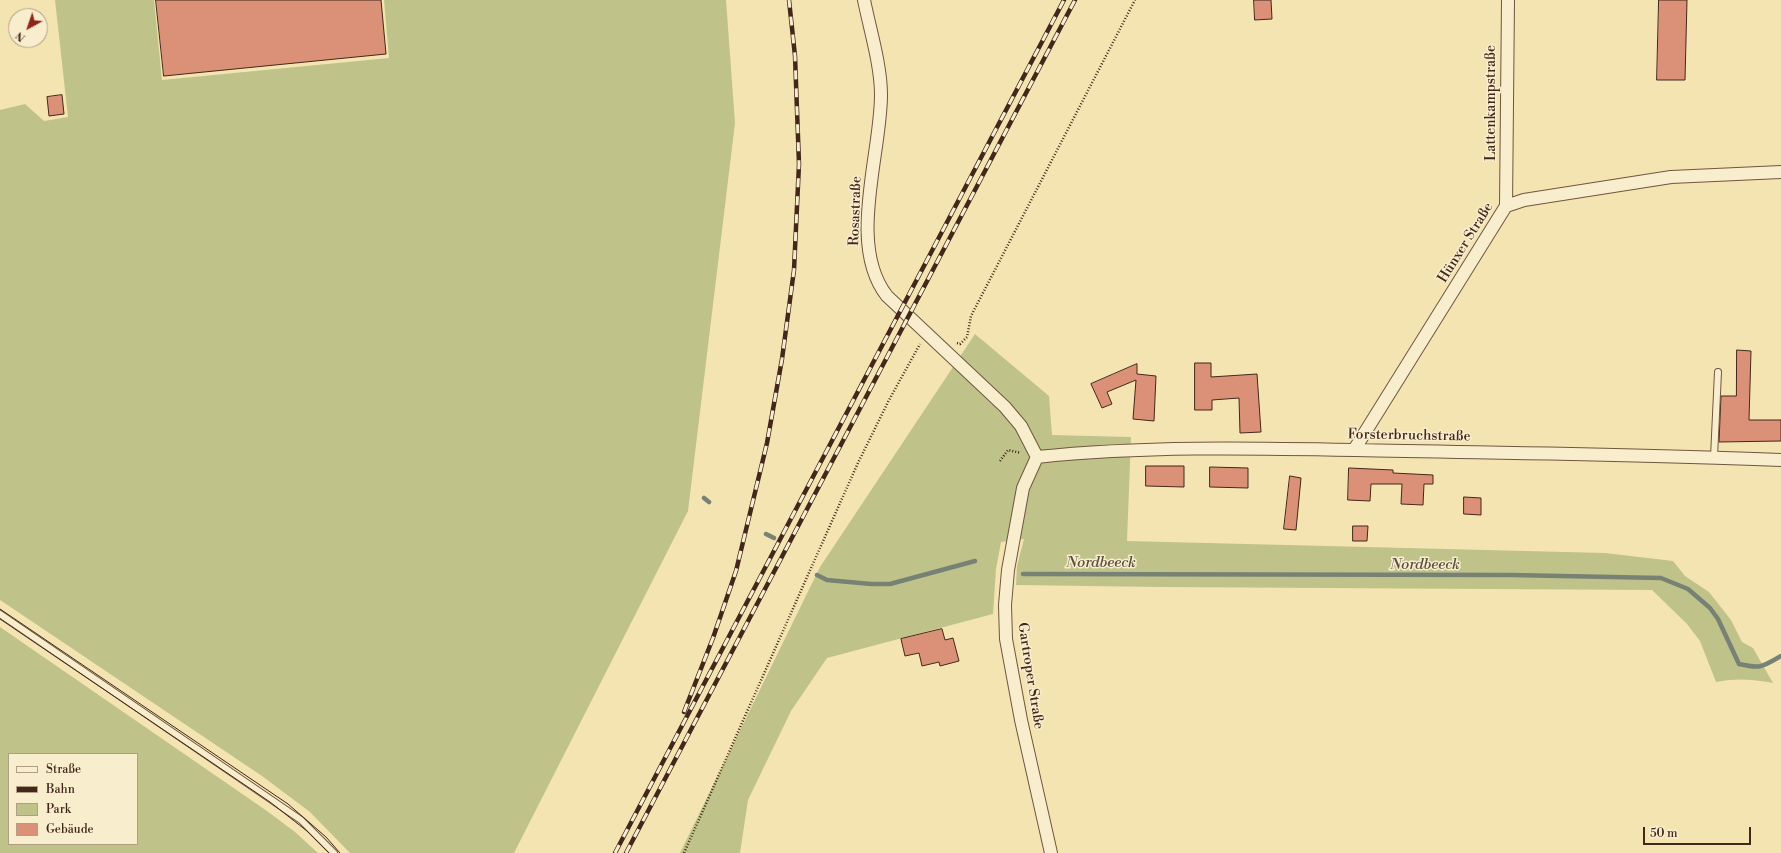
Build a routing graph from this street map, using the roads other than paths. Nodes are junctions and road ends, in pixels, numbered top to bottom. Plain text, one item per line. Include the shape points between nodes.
1 (864, 0) edge
2 (1508, 0) edge
3 (1781, 172) edge
4 (1506, 206) junction
5 (1718, 372) dead end
6 (1354, 450) junction
7 (1037, 457) junction
8 (1714, 457) junction
9 (1781, 460) edge
10 (0, 614) edge
11 (334, 853) edge
12 (1051, 853) edge

1 - 7 street, Rosastraße via 881,95 868,227 872,271 887,296 1005,407 1021,426
2 - 4 street, Lattenkampstraße
3 - 4 street, Hünxer Straße via 1671,177 1524,200
4 - 6 street, Hünxer Straße
5 - 8 lane
6 - 7 street, Forsterbruchstraße via 1101,451
6 - 8 street, Forsterbruchstraße
7 - 12 street, Gartroper Straße via 1023,488 1008,570 1006,639
8 - 9 street, Forsterbruchstraße
10 - 11 lane via 301,820

